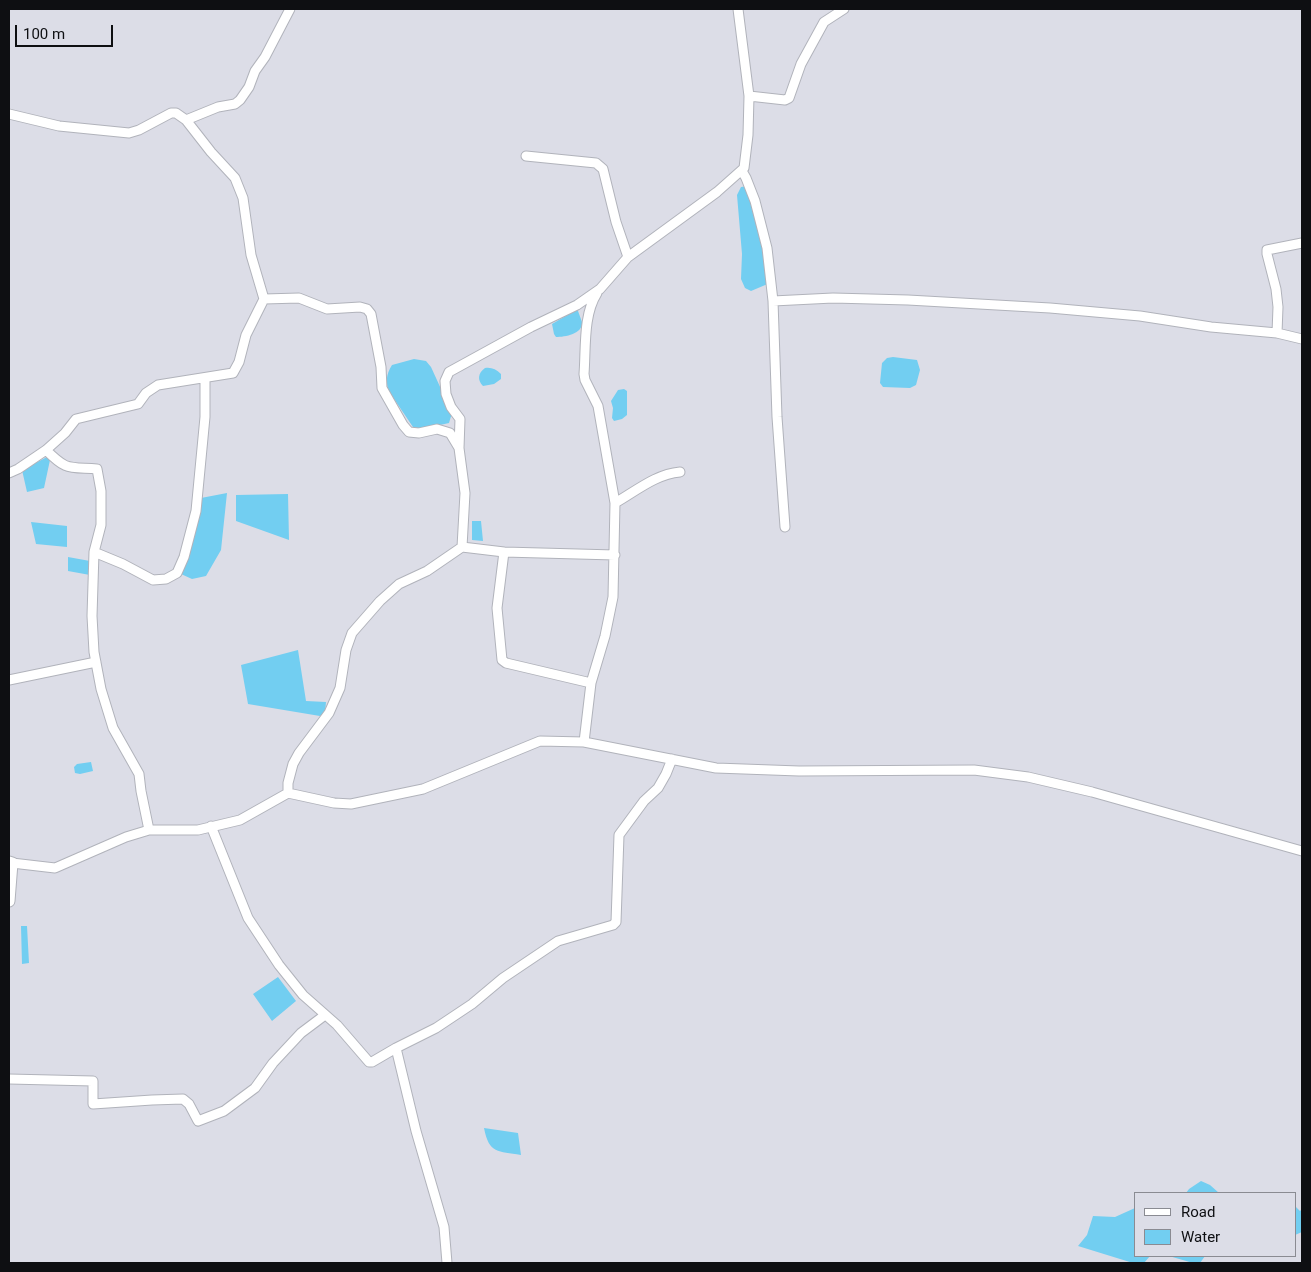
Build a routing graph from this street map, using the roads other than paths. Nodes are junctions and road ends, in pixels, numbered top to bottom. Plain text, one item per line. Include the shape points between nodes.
1 (290, 9) edge
2 (738, 9) edge
3 (844, 9) edge
4 (749, 96) junction
5 (9, 114) edge
6 (186, 120) junction
7 (526, 156) dead end
8 (742, 171) junction
9 (1302, 243) edge
10 (628, 258) junction
11 (600, 289) junction
12 (264, 300) junction
13 (773, 301) junction
14 (1277, 333) junction
15 (1302, 339) edge
16 (205, 378) junction
17 (459, 448) junction
18 (46, 450) junction
19 (680, 472) dead end
20 (9, 473) edge
21 (616, 503) junction
22 (785, 526) dead end
23 (462, 547) junction
24 (94, 552) junction
25 (504, 552) junction
26 (615, 555) junction
27 (96, 662) junction
28 (9, 680) edge
29 (591, 683) junction
30 (584, 742) junction
31 (672, 759) junction
32 (288, 793) junction
33 (211, 826) junction
34 (149, 830) junction
35 (1302, 851) edge
36 (10, 862) edge
37 (9, 900) edge
38 (326, 1015) junction
39 (396, 1048) junction
40 (9, 1079) edge
41 (447, 1263) edge

1 - 6 street via 240,100
2 - 4 street
3 - 4 street via 824,22 801,64 788,98
4 - 8 street via 747,155
5 - 6 street via 60,126 129,133 171,113
6 - 12 street via 235,178 243,198 251,255
7 - 10 street via 591,162 604,169
8 - 10 street
8 - 13 street via 755,201 767,248
9 - 14 street via 1267,250 1276,289
10 - 11 street
11 - 17 street via 577,305 449,372 445,381 446,394 460,419
11 - 21 street via 589,311 584,374 598,406
12 - 16 street via 246,335 233,373
12 - 17 street via 299,298 327,309 368,309 378,348 382,388 403,425 409,432 437,429 450,433
13 - 14 street via 833,298 961,302 1140,316
13 - 22 street
14 - 15 street
16 - 18 street via 158,386 146,393 138,404 76,419 65,434
16 - 24 street via 206,417 196,511 177,572 166,579 153,580
17 - 23 street via 465,493
18 - 20 street
18 - 24 street via 67,468 97,469 101,525
19 - 21 street via 667,473
21 - 26 street
23 - 25 street
23 - 32 street via 428,571 400,584 352,632 340,688 329,713 298,753
24 - 27 street via 92,616
25 - 26 street
25 - 29 street via 498,608 502,660
26 - 29 street via 613,597
27 - 28 street
27 - 34 street via 100,689 113,728 140,774
29 - 30 street
30 - 31 street
30 - 32 street via 540,741 423,789 351,804
31 - 35 street via 716,768 974,770 1028,777
31 - 39 street via 658,788 619,835 616,922 558,942 436,1028
32 - 33 street via 240,820
33 - 34 street via 198,830
33 - 38 street via 248,918 303,995
34 - 36 street via 55,868
36 - 37 main road
38 - 39 street via 369,1062
38 - 40 street via 301,1033 255,1088 224,1111 198,1121 183,1099 94,1104 93,1081
39 - 41 street via 444,1227

